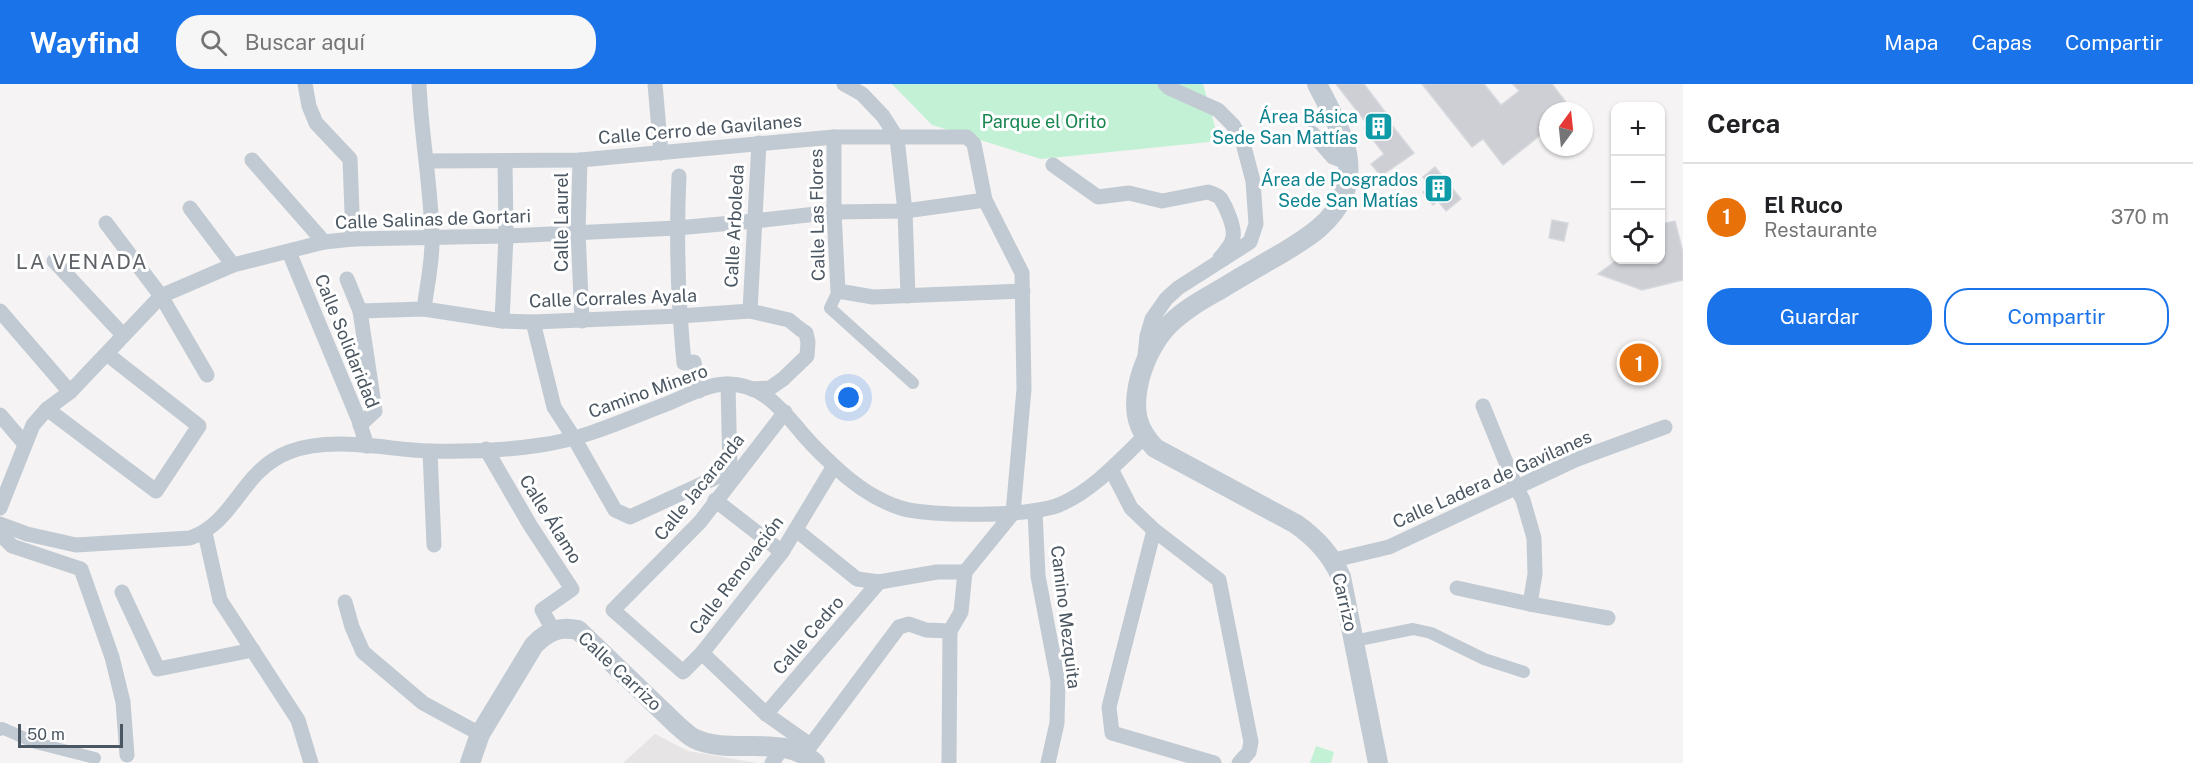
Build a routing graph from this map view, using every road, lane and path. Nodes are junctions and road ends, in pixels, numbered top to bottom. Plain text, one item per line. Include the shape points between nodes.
1 (305, 84) edge
2 (419, 84) edge
3 (655, 84) edge
4 (844, 84) edge
5 (1165, 84) edge
6 (1317, 84) edge
7 (1312, 133) dead end
8 (834, 137) junction
9 (897, 138) junction
10 (759, 143) junction
11 (661, 153) junction
12 (252, 160) dead end
13 (580, 160) junction
14 (427, 161) junction
15 (505, 161) junction
16 (1349, 163) junction
17 (1053, 165) dead end
18 (679, 176) dead end
19 (985, 200) junction
20 (190, 207) dead end
21 (905, 211) junction
22 (834, 212) junction
23 (754, 221) junction
24 (106, 223) dead end
25 (677, 228) junction
26 (578, 232) junction
27 (506, 236) junction
28 (432, 238) junction
29 (353, 239) junction
30 (324, 242) junction
31 (289, 252) junction
32 (54, 261) dead end
33 (233, 265) junction
34 (1215, 265) junction
35 (347, 279) dead end
36 (838, 291) junction
37 (1023, 291) junction
38 (161, 296) junction
39 (908, 296) junction
40 (424, 309) junction
41 (0, 311) edge
42 (360, 311) junction
43 (750, 311) junction
44 (680, 316) junction
45 (502, 321) junction
46 (582, 321) junction
47 (533, 322) junction
48 (123, 335) junction
49 (107, 354) junction
50 (1145, 364) junction
51 (207, 375) dead end
52 (914, 383) dead end
53 (728, 384) junction
54 (752, 389) junction
55 (699, 391) junction
56 (70, 392) junction
57 (1483, 406) dead end
58 (47, 409) junction
59 (785, 412) junction
60 (0, 415) edge
61 (360, 425) junction
62 (1665, 427) dead end
63 (1144, 437) junction
64 (574, 438) junction
65 (24, 443) junction
66 (368, 446) junction
67 (486, 449) junction
68 (430, 451) junction
69 (834, 466) junction
70 (1111, 469) junction
71 (1516, 487) junction
72 (715, 501) junction
73 (0, 508) edge
74 (1035, 511) junction
75 (1012, 513) junction
76 (0, 524) edge
77 (796, 530) junction
78 (1154, 530) junction
79 (205, 533) junction
80 (0, 534) edge
81 (434, 545) dead end
82 (782, 552) junction
83 (1334, 560) junction
84 (965, 572) junction
85 (879, 582) junction
86 (1457, 588) dead end
87 (122, 592) dead end
88 (345, 602) dead end
89 (1530, 604) junction
90 (1608, 618) dead end
91 (553, 630) junction
92 (950, 631) junction
93 (1354, 641) junction
94 (253, 650) junction
95 (702, 653) junction
96 (683, 672) joint
97 (1524, 672) dead end
98 (766, 714) junction
99 (1, 729) edge
100 (480, 734) junction
101 (810, 754) edge
102 (128, 755) dead end
103 (777, 755) edge
104 (95, 758) dead end
105 (311, 763) edge
106 (470, 763) edge
107 (949, 763) edge
108 (1048, 763) edge
109 (1215, 763) edge
110 (1239, 763) edge
111 (1378, 763) edge

1 - 29 street via 316,123 350,159
2 - 14 street
3 - 11 street
4 - 9 street via 862,94
5 - 34 street via 1218,110 1233,125 1251,171 1256,224 1250,242
6 - 16 street via 1338,126
7 - 16 street via 1333,157
8 - 9 street, Calle Cerro de Gavilanes
8 - 10 street, Calle Cerro de Gavilanes
8 - 22 street, Calle Las Flores
9 - 19 street, Calle Cerro de Gavilanes via 967,137 974,144
9 - 21 street
10 - 11 street, Calle Cerro de Gavilanes
10 - 23 street, Calle Arboleda
11 - 13 street, Calle Cerro de Gavilanes
12 - 30 street
13 - 15 street, Calle Cerro de Gavilanes
13 - 26 street, Calle Laurel
14 - 15 street, Calle Cerro de Gavilanes
14 - 28 street
15 - 27 street
16 - 50 street via 1344,195 1311,236 1178,316 1165,329
17 - 34 street via 1098,196 1129,193 1162,201 1215,194 1221,199 1233,230 1229,247
18 - 25 street
19 - 21 street, Calle Salinas de Gortari
19 - 37 street via 1022,273
20 - 33 street
21 - 22 street, Calle Salinas de Gortari
21 - 39 street
22 - 23 street, Calle Salinas de Gortari
22 - 36 street, Calle Las Flores
23 - 25 street, Calle Salinas de Gortari
23 - 43 street, Calle Arboleda
24 - 38 street
25 - 26 street, Calle Salinas de Gortari
25 - 44 street
26 - 27 street, Calle Salinas de Gortari
26 - 46 street, Calle Laurel
27 - 28 street, Calle Salinas de Gortari
27 - 45 street
28 - 29 street, Calle Salinas de Gortari
28 - 40 street
29 - 30 street, Calle Salinas de Gortari
30 - 31 street, Calle Salinas de Gortari
31 - 33 street, Calle Salinas de Gortari
31 - 61 street, Calle Solidaridad
32 - 48 street
33 - 38 street, Calle Salinas de Gortari
34 - 50 street via 1172,294 1152,319
35 - 42 street
36 - 39 street via 873,297
36 - 52 street via 830,308
37 - 39 street
37 - 75 street via 1024,389
38 - 48 street, Calle Salinas de Gortari
38 - 51 street
40 - 42 street, Calle Corrales Ayala
40 - 45 street, Calle Corrales Ayala
41 - 56 street
42 - 61 street via 375,411
43 - 44 street, Calle Corrales Ayala
43 - 54 street, Calle Corrales Ayala via 789,320 806,333 808,342 807,356 783,379 770,388
44 - 46 street, Calle Corrales Ayala
44 - 55 street via 684,363 694,362
45 - 47 street, Calle Corrales Ayala
46 - 47 street, Calle Corrales Ayala
47 - 64 street via 554,407
48 - 49 street, Calle Salinas de Gortari
49 - 56 street, Calle Salinas de Gortari
49 - 58 street via 199,426 156,491
50 - 63 street via 1135,402 1136,421
53 - 54 street, Camino Minero
53 - 55 street, Camino Minero
53 - 64 street, Calle Jacaranda via 730,471 630,517 615,510
54 - 59 street, Camino Minero
55 - 64 street, Camino Minero
56 - 58 street, Calle Salinas de Gortari
57 - 71 street
58 - 65 street, Calle Salinas de Gortari
59 - 69 street, Camino Minero
59 - 72 street, Calle Jacaranda
60 - 65 street
61 - 66 street, Calle Solidaridad
62 - 71 street, Calle Ladera de Gavilanes via 1575,460
63 - 70 street, Camino Minero
63 - 83 street, Carrizo via 1170,457 1296,524
64 - 67 street, Camino Minero
65 - 73 street, Calle Salinas de Gortari
66 - 68 street, Camino Minero
66 - 79 street, Camino Minero via 312,445 276,457 261,468
67 - 68 street, Camino Minero
67 - 91 street, Calle Álamo via 572,589 542,610
68 - 81 street
69 - 75 street, Camino Minero via 878,499 916,513
69 - 77 street, Calle Renovación
70 - 74 street, Camino Minero via 1072,499
70 - 78 street via 1131,508
71 - 83 street, Calle Ladera de Gavilanes via 1389,547
71 - 89 street via 1534,538 1535,574
72 - 82 street
72 - 96 street, Calle Jacaranda via 681,543 613,610
74 - 75 street, Camino Minero
74 - 108 street, Camino Mezquita via 1038,576 1058,681 1057,723
75 - 84 street
76 - 79 street via 76,546 180,539
77 - 82 street, Calle Renovación
77 - 85 street via 857,579
78 - 109 street via 1109,707 1112,733
78 - 110 street via 1219,580 1251,742 1249,752
79 - 94 street via 220,600
80 - 102 street via 12,546 81,569 112,657 123,702
82 - 95 street, Calle Renovación
83 - 93 street, Carrizo
84 - 85 street via 937,572
84 - 92 street via 961,612
85 - 98 street, Calle Cedro
86 - 89 street
87 - 94 street via 158,669
88 - 100 street via 363,652 423,703
89 - 90 street
91 - 100 street, Calle Carrizo via 534,645
91 - 103 street, Calle Carrizo via 578,630 693,737
92 - 101 street via 926,630 909,624 899,627
92 - 107 street
93 - 97 street via 1413,629
93 - 111 street, Carrizo
94 - 105 street via 298,720
95 - 96 street, Calle Renovación
95 - 98 street
98 - 101 street
99 - 104 street via 36,743
100 - 106 street, Calle Carrizo
101 - 103 street, Calle Carrizo

